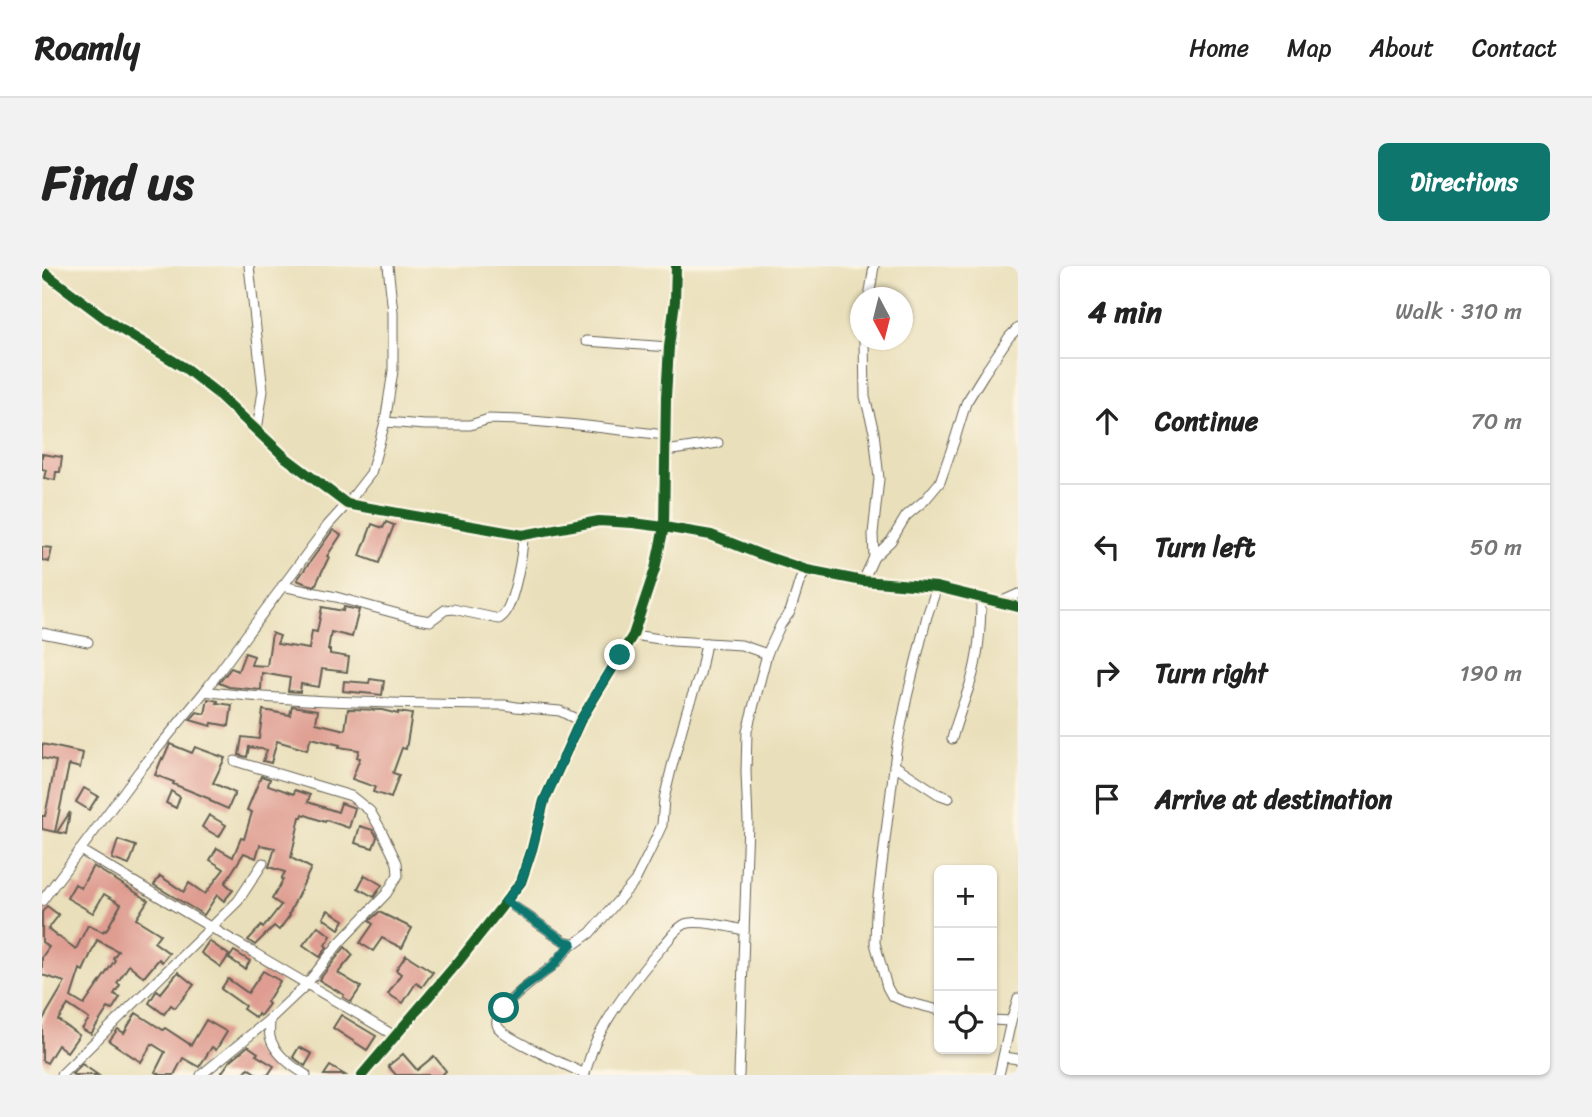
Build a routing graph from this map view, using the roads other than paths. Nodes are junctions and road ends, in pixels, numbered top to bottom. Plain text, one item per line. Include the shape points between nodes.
1 (249, 266) edge
2 (388, 266) edge
3 (676, 266) edge
4 (874, 266) edge
5 (42, 271) edge
6 (871, 287) edge
7 (1018, 328) edge
8 (586, 341) dead end
9 (669, 347) junction
10 (864, 350) edge
11 (385, 422) junction
12 (257, 430) junction
13 (665, 435) junction
14 (718, 443) dead end
15 (666, 451) junction
16 (347, 504) junction
17 (664, 527) junction
18 (523, 535) junction
19 (874, 557) junction
20 (807, 570) junction
21 (863, 581) junction
22 (282, 586) junction
23 (937, 587) junction
24 (1018, 594) edge
25 (981, 598) junction
26 (1000, 602) junction
27 (1018, 607) edge
28 (42, 633) edge
29 (633, 635) junction
30 (88, 642) dead end
31 (706, 643) junction
32 (767, 654) junction
33 (205, 691) junction
34 (580, 721) junction
35 (952, 739) dead end
36 (234, 761) dead end
37 (894, 765) junction
38 (950, 798) dead end
39 (80, 850) junction
40 (263, 863) dead end
41 (42, 901) edge
42 (506, 901) junction
43 (211, 928) junction
44 (744, 930) junction
45 (572, 943) junction
46 (306, 985) junction
47 (1018, 998) edge
48 (934, 1009) edge
49 (270, 1019) junction
50 (997, 1020) edge
51 (1011, 1021) junction
52 (395, 1037) junction
53 (1004, 1057) junction
54 (1018, 1059) edge
55 (61, 1075) edge
56 (201, 1075) edge
57 (306, 1075) edge
58 (362, 1075) edge
59 (584, 1075) edge
60 (739, 1075) edge
61 (999, 1075) edge

1 - 12 street via 263,390
2 - 11 street via 393,371
3 - 9 street
4 - 6 street
5 - 12 street via 114,325 185,368
7 - 19 street via 965,403 940,482
8 - 9 street
9 - 13 street
10 - 19 street via 865,397 879,479
11 - 13 street via 470,425 489,419 520,420
11 - 16 street via 371,473
12 - 16 street
13 - 15 street
14 - 15 street
15 - 17 street
16 - 18 street
16 - 22 street
17 - 18 street via 599,521
17 - 20 street via 710,535
17 - 29 street via 656,569
18 - 22 street via 510,600 499,620 453,609 430,621
19 - 21 street
20 - 21 street
20 - 32 street
21 - 23 street
22 - 33 street
23 - 25 street
23 - 37 street via 906,697
24 - 26 street
25 - 26 street
25 - 35 street via 972,679
26 - 27 street
28 - 30 street
29 - 31 street
29 - 34 street
31 - 32 street via 741,645
31 - 45 street via 671,770 662,825 635,881 590,933
32 - 44 street via 747,731
33 - 34 street via 324,701 505,705 560,711
33 - 39 street
34 - 42 street via 544,801 521,882
36 - 46 street via 351,796 370,811 397,863 398,875 386,894
37 - 38 street
37 - 48 street via 875,943 892,996
39 - 41 street
39 - 43 street
40 - 43 street via 238,901
42 - 45 street
42 - 52 street
43 - 46 street
43 - 55 street
44 - 59 street via 699,923 679,928 619,1002 596,1041
44 - 60 street
45 - 59 street via 552,967 521,990 496,1023 509,1037
46 - 49 street
46 - 52 street
47 - 51 street
49 - 56 street
49 - 57 street via 270,1038 278,1052
50 - 51 street
51 - 53 street
52 - 58 street
53 - 54 street
53 - 61 street

